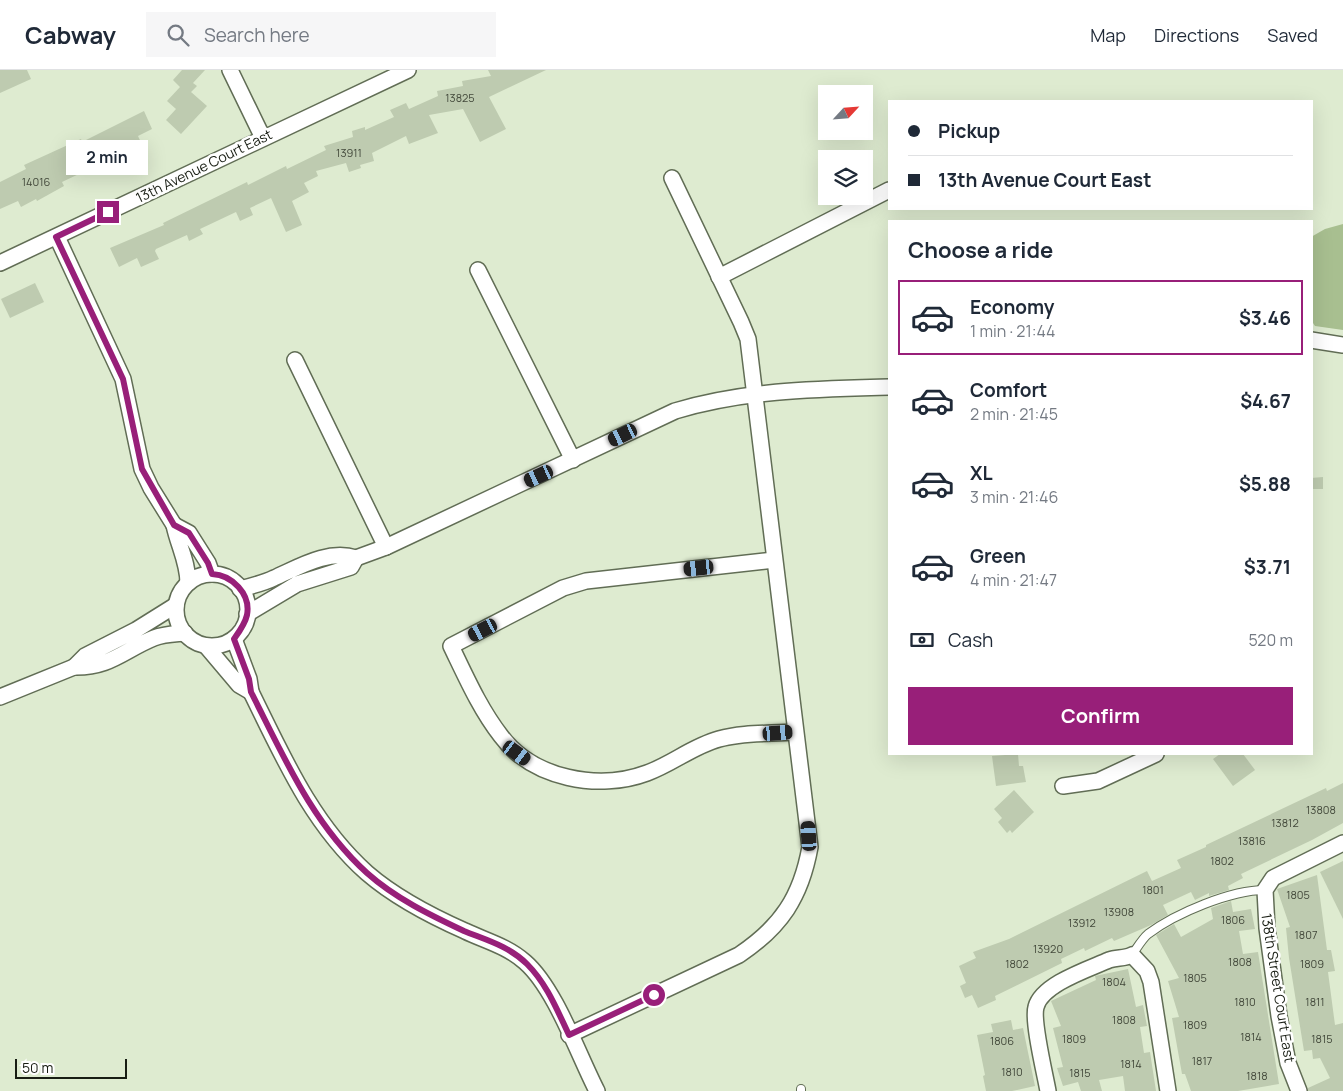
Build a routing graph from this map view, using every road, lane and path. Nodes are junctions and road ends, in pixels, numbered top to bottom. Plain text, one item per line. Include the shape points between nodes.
1 (230, 70) edge
2 (408, 70) edge
3 (263, 138) junction
4 (672, 178) dead end
5 (888, 191) edge
6 (56, 237) junction
7 (0, 263) edge
8 (478, 270) dead end
9 (719, 277) junction
10 (1313, 340) edge
11 (1343, 344) edge
12 (295, 360) dead end
13 (888, 387) edge
14 (756, 393) junction
15 (573, 460) junction
16 (174, 525) junction
17 (386, 547) junction
18 (356, 558) junction
19 (774, 560) junction
20 (212, 574) junction
21 (188, 583) junction
22 (240, 589) junction
23 (176, 605) junction
24 (247, 614) junction
25 (185, 633) junction
26 (234, 639) junction
27 (206, 646) junction
28 (74, 667) junction
29 (251, 692) junction
30 (0, 697) edge
31 (795, 732) junction
32 (1154, 755) edge
33 (1063, 786) dead end
34 (1343, 843) edge
35 (1267, 888) junction
36 (1132, 955) junction
37 (569, 1035) junction
38 (596, 1091) edge
39 (1048, 1091) edge
40 (1168, 1091) edge
41 (1299, 1091) edge

1 - 3 street
2 - 3 street, 13th Avenue Court East
3 - 6 street, 13th Avenue Court East
4 - 9 street
5 - 9 street
6 - 7 street, 13th Avenue Court East
6 - 16 street via 123,379 142,469
8 - 15 street
9 - 14 street via 748,339
10 - 11 street
12 - 17 street
13 - 14 street
14 - 15 street via 675,411
14 - 19 street
15 - 17 street
16 - 20 street via 189,533
16 - 21 street via 188,570
17 - 18 street
18 - 22 street via 346,554 314,560
18 - 24 street via 351,567 297,584
19 - 31 street
19 - 31 street via 586,581 563,588 451,646 488,718 502,738 532,763 573,778 592,781 630,778 721,738
20 - 21 street via 196,577
20 - 22 street via 230,578
21 - 23 street
22 - 24 street via 245,595
23 - 25 street via 176,617
23 - 28 street via 85,656
24 - 26 street
25 - 27 street
25 - 28 street via 152,639 102,665
26 - 27 street via 225,644
26 - 29 street
27 - 29 street via 239,685
28 - 30 street
29 - 37 street via 297,784 330,834 368,874 389,890 438,919 496,942 526,963 542,980
31 - 37 street via 810,847 798,888 776,926 739,954
32 - 33 street via 1098,782
34 - 35 street via 1273,878
35 - 36 lane via 1222,899 1172,919 1147,935
35 - 41 street, 138th Street Court East via 1267,928 1279,1016 1288,1063
36 - 39 street via 1112,959 1053,987 1040,998 1035,1013
36 - 40 street via 1151,982
37 - 38 street

